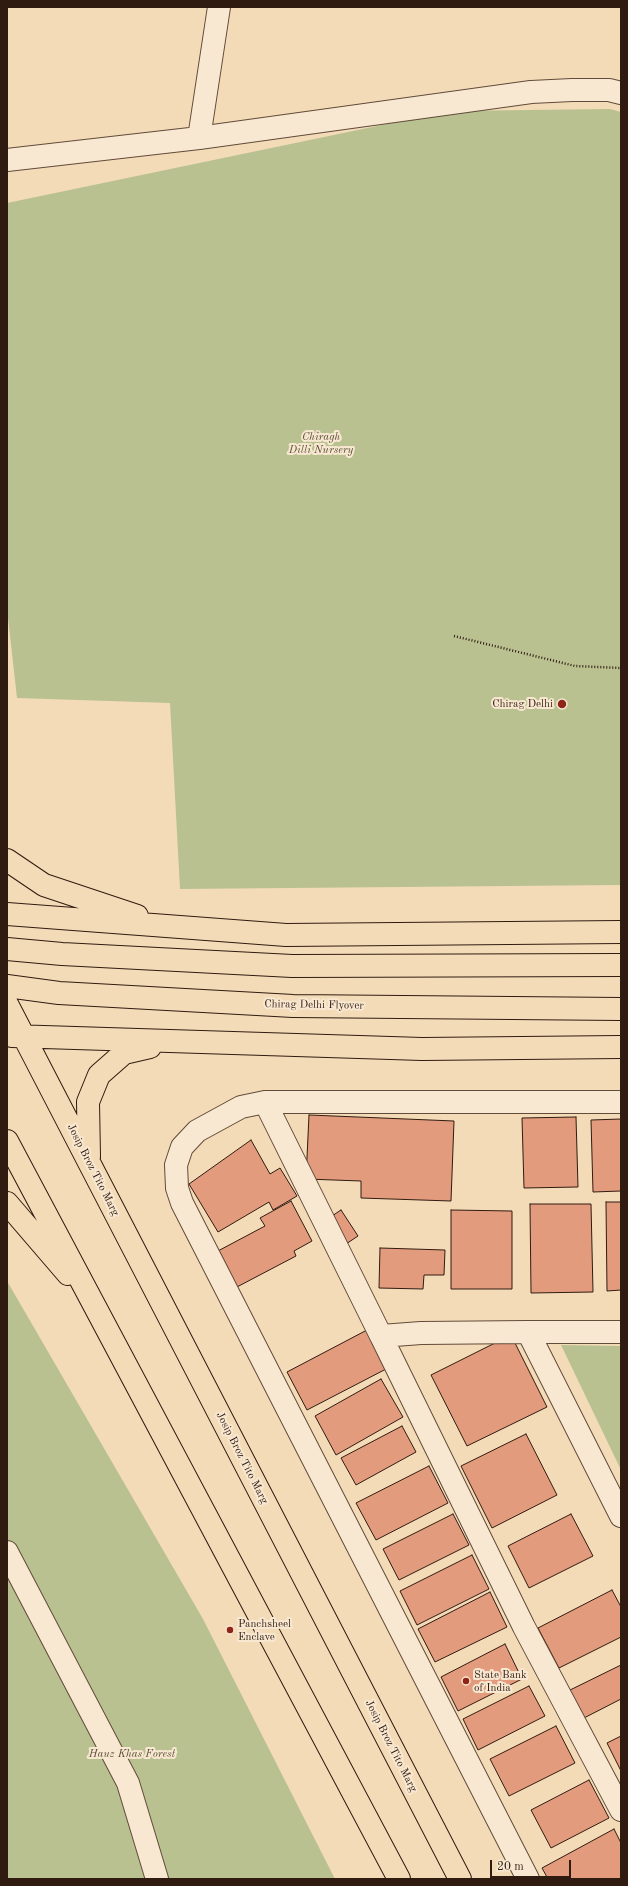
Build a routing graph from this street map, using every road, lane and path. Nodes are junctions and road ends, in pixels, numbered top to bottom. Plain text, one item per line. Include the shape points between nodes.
1 (219, 7) edge
2 (621, 93) edge
3 (199, 138) junction
4 (7, 160) edge
5 (454, 636) dead end
6 (621, 668) edge
7 (7, 860) edge
8 (7, 914) edge
9 (168, 926) junction
10 (621, 932) edge
11 (7, 949) edge
12 (621, 965) edge
13 (7, 986) edge
14 (7, 1004) edge
15 (621, 1009) edge
16 (15, 1037) edge
17 (170, 1042) junction
18 (621, 1047) edge
19 (265, 1102) junction
20 (621, 1102) edge
21 (7, 1141) edge
22 (90, 1164) junction
23 (7, 1203) edge
24 (94, 1306) junction
25 (528, 1332) junction
26 (621, 1332) edge
27 (381, 1336) junction
28 (621, 1516) edge
29 (7, 1552) edge
30 (621, 1810) edge
31 (157, 1879) edge
32 (399, 1879) edge
33 (460, 1879) edge
34 (528, 1879) edge

1 - 3 street
2 - 3 street via 609,90 531,92
3 - 4 street
5 - 6 path via 575,666
7 - 9 main road via 44,885
8 - 9 main road
9 - 10 main road via 286,935
11 - 12 main road via 292,966
13 - 15 main road, Chirag Delhi Flyover via 59,993 293,1006
14 - 16 main road, Josip Broz Tito Marg
16 - 17 main road
16 - 22 main road, Josip Broz Tito Marg
17 - 18 main road via 422,1049
17 - 22 main road via 124,1053 99,1075 88,1102
19 - 20 street
19 - 27 street
19 - 34 street via 241,1106 197,1131 182,1147 176,1165 177,1188
21 - 24 main road
22 - 33 main road, Josip Broz Tito Marg
23 - 24 main road
24 - 32 main road
25 - 26 street
25 - 27 street
25 - 28 street
27 - 30 street via 524,1627
29 - 31 street via 128,1783

